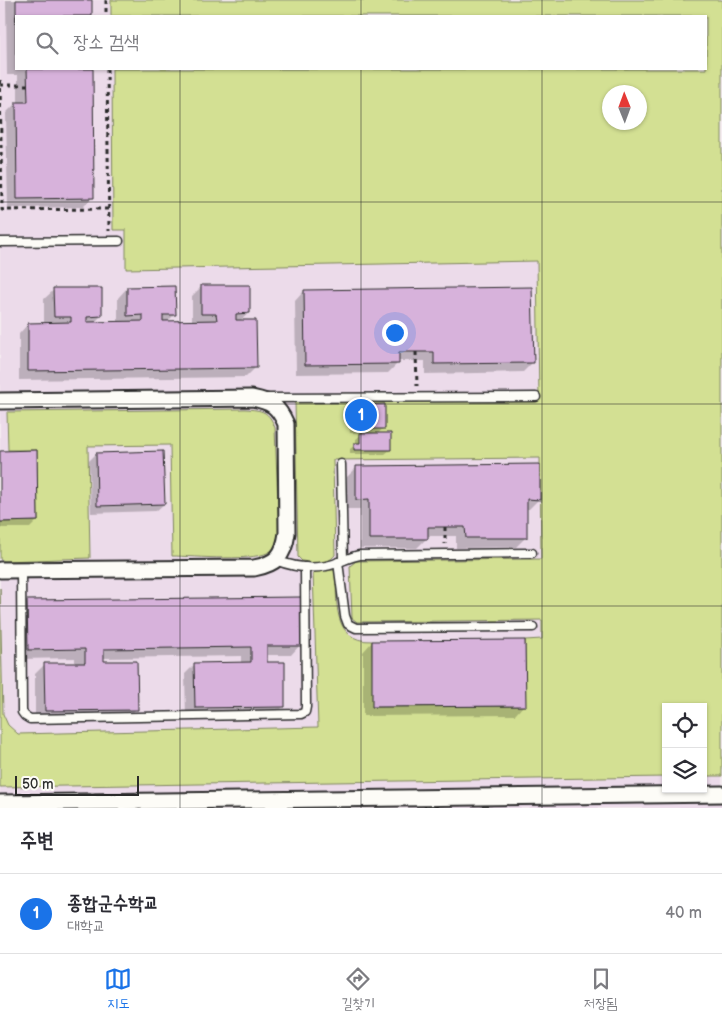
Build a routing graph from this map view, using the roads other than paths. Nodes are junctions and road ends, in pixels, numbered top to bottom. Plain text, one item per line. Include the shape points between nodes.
1 (119, 241) dead end
2 (0, 242) edge
3 (536, 396) dead end
4 (252, 398) junction
5 (0, 401) edge
6 (341, 464) dead end
7 (532, 553) dead end
8 (275, 560) junction
9 (340, 561) junction
10 (305, 567) junction
11 (0, 570) edge
12 (21, 570) junction
13 (533, 627) dead end
14 (722, 794) edge
15 (0, 804) edge
16 (317, 804) edge

1 - 2 lane
3 - 4 lane
4 - 5 street
4 - 8 street via 275,406 286,424 287,533 282,554
6 - 9 lane
7 - 9 lane via 360,555
8 - 10 lane
8 - 12 street via 254,568
9 - 10 lane
9 - 13 lane via 345,616 348,624 356,628
10 - 12 lane via 305,712 30,719 22,712
11 - 12 street
14 - 16 street
15 - 16 street

